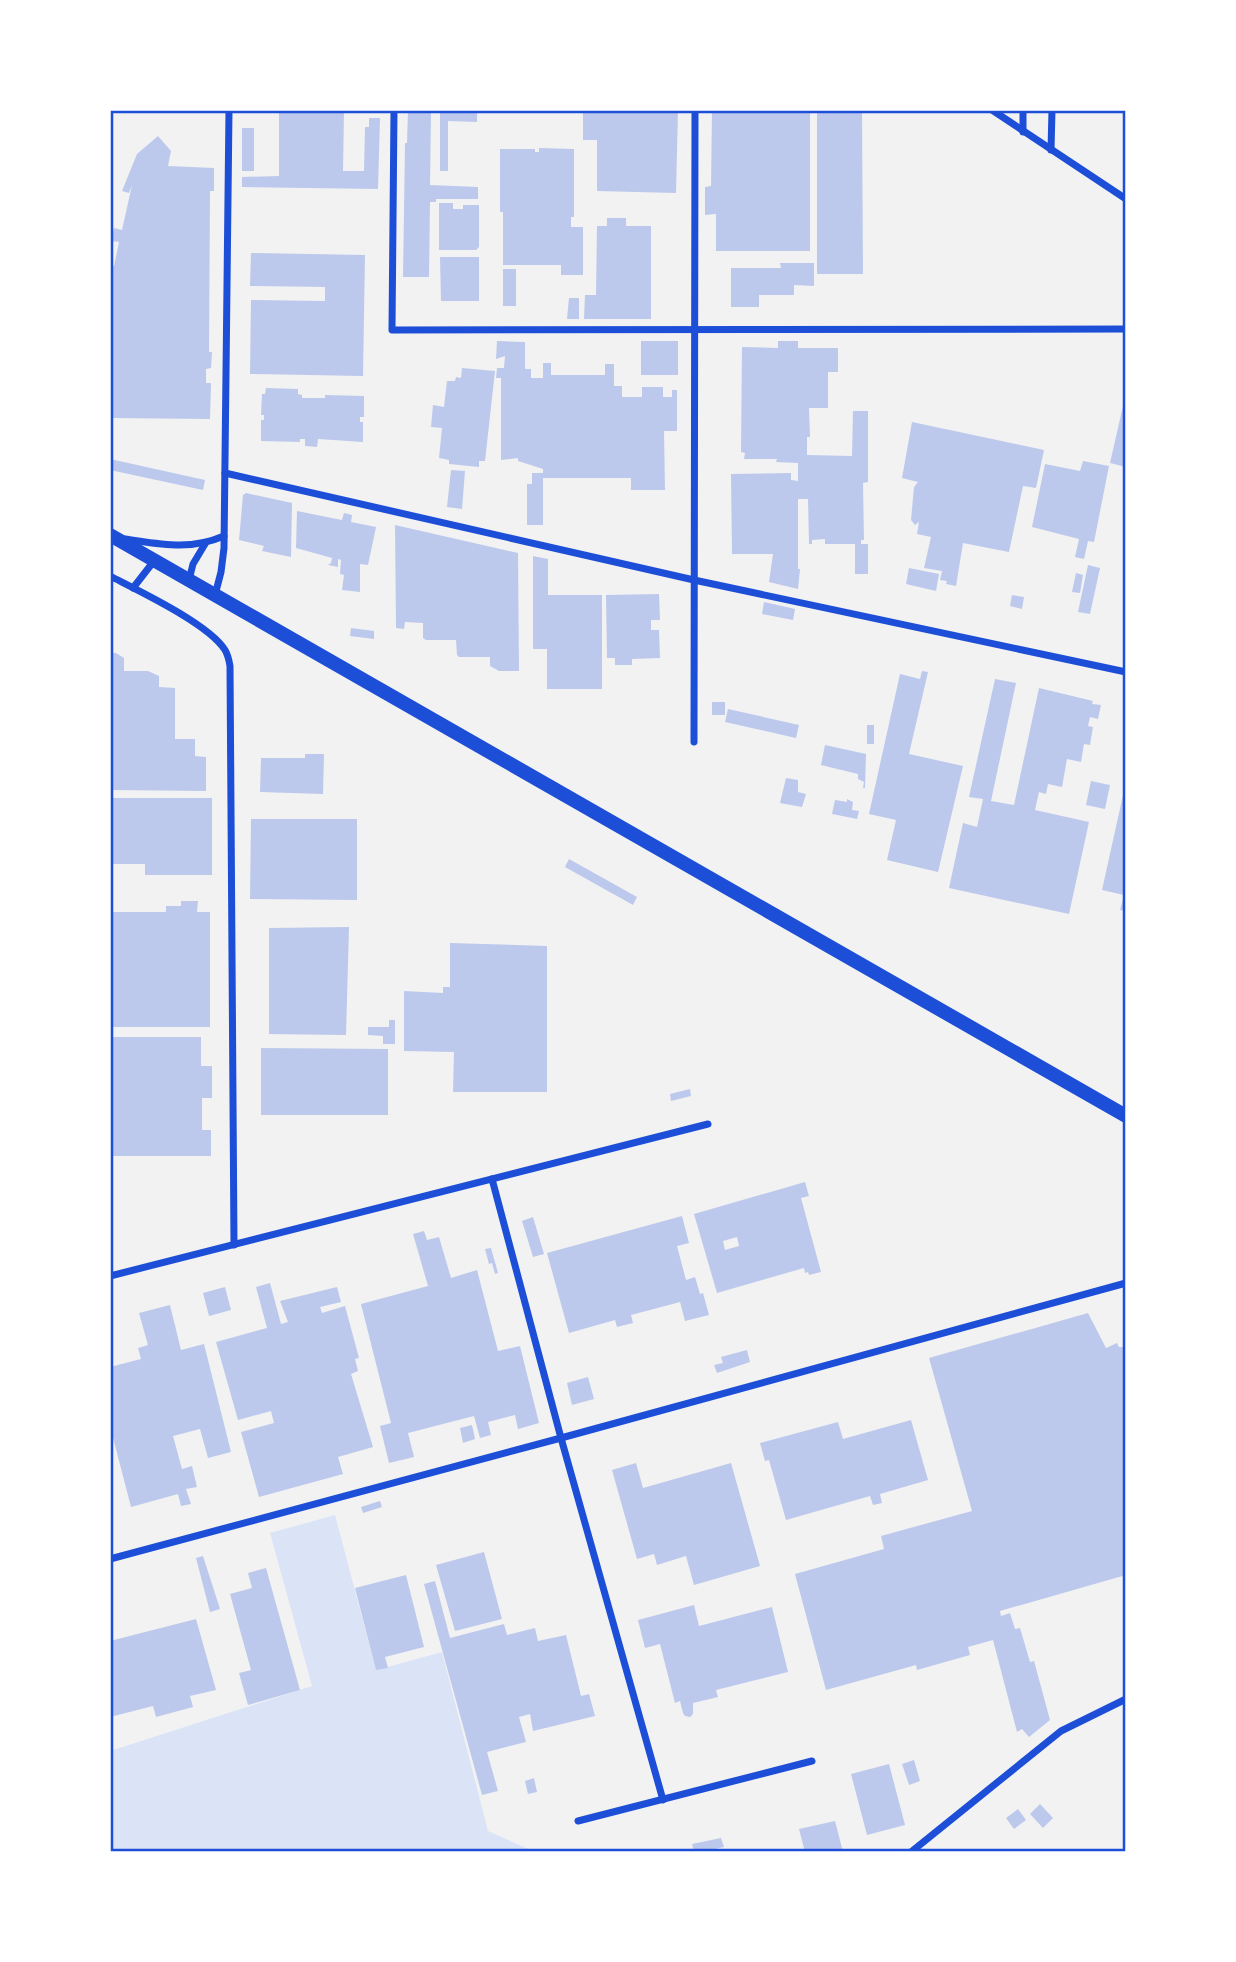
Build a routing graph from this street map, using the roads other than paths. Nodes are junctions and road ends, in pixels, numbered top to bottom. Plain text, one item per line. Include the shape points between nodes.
1 (229, 110) edge
2 (394, 110) edge
3 (695, 110) edge
4 (992, 110) edge
5 (1023, 110) edge
6 (1052, 110) edge
7 (1024, 132) junction
8 (1051, 150) junction
9 (1126, 199) edge
10 (1126, 329) edge
11 (695, 330) junction
12 (225, 472) junction
13 (112, 536) edge
14 (224, 536) junction
15 (205, 544) junction
16 (154, 560) junction
17 (110, 576) edge
18 (189, 580) junction
19 (694, 580) junction
20 (133, 588) junction
21 (215, 595) junction
22 (1126, 673) edge
23 (694, 742) dead end
24 (1126, 1116) edge
25 (708, 1124) dead end
26 (492, 1179) junction
27 (234, 1245) junction
28 (110, 1276) edge
29 (1126, 1283) edge
30 (561, 1438) junction
31 (110, 1559) edge
32 (1126, 1699) edge
33 (813, 1761) dead end
34 (663, 1800) junction
35 (578, 1821) dead end
36 (911, 1852) edge

1 - 12 street
2 - 11 street via 392,330
3 - 11 street
4 - 7 street
5 - 7 street
6 - 8 street
7 - 8 street
8 - 9 street
10 - 11 street
11 - 19 street
12 - 14 street
12 - 19 street
13 - 15 street via 169,545
13 - 16 main road
14 - 15 street
14 - 21 street
15 - 18 street
16 - 18 main road
16 - 20 street
17 - 20 street
18 - 21 main road
19 - 22 street
19 - 23 street
20 - 27 street via 211,635 226,651 230,666
21 - 24 main road
25 - 26 street
26 - 27 street
26 - 30 street
27 - 28 street
29 - 30 street
30 - 31 street
30 - 34 street
32 - 36 street via 1060,1731
33 - 34 street
34 - 35 street

